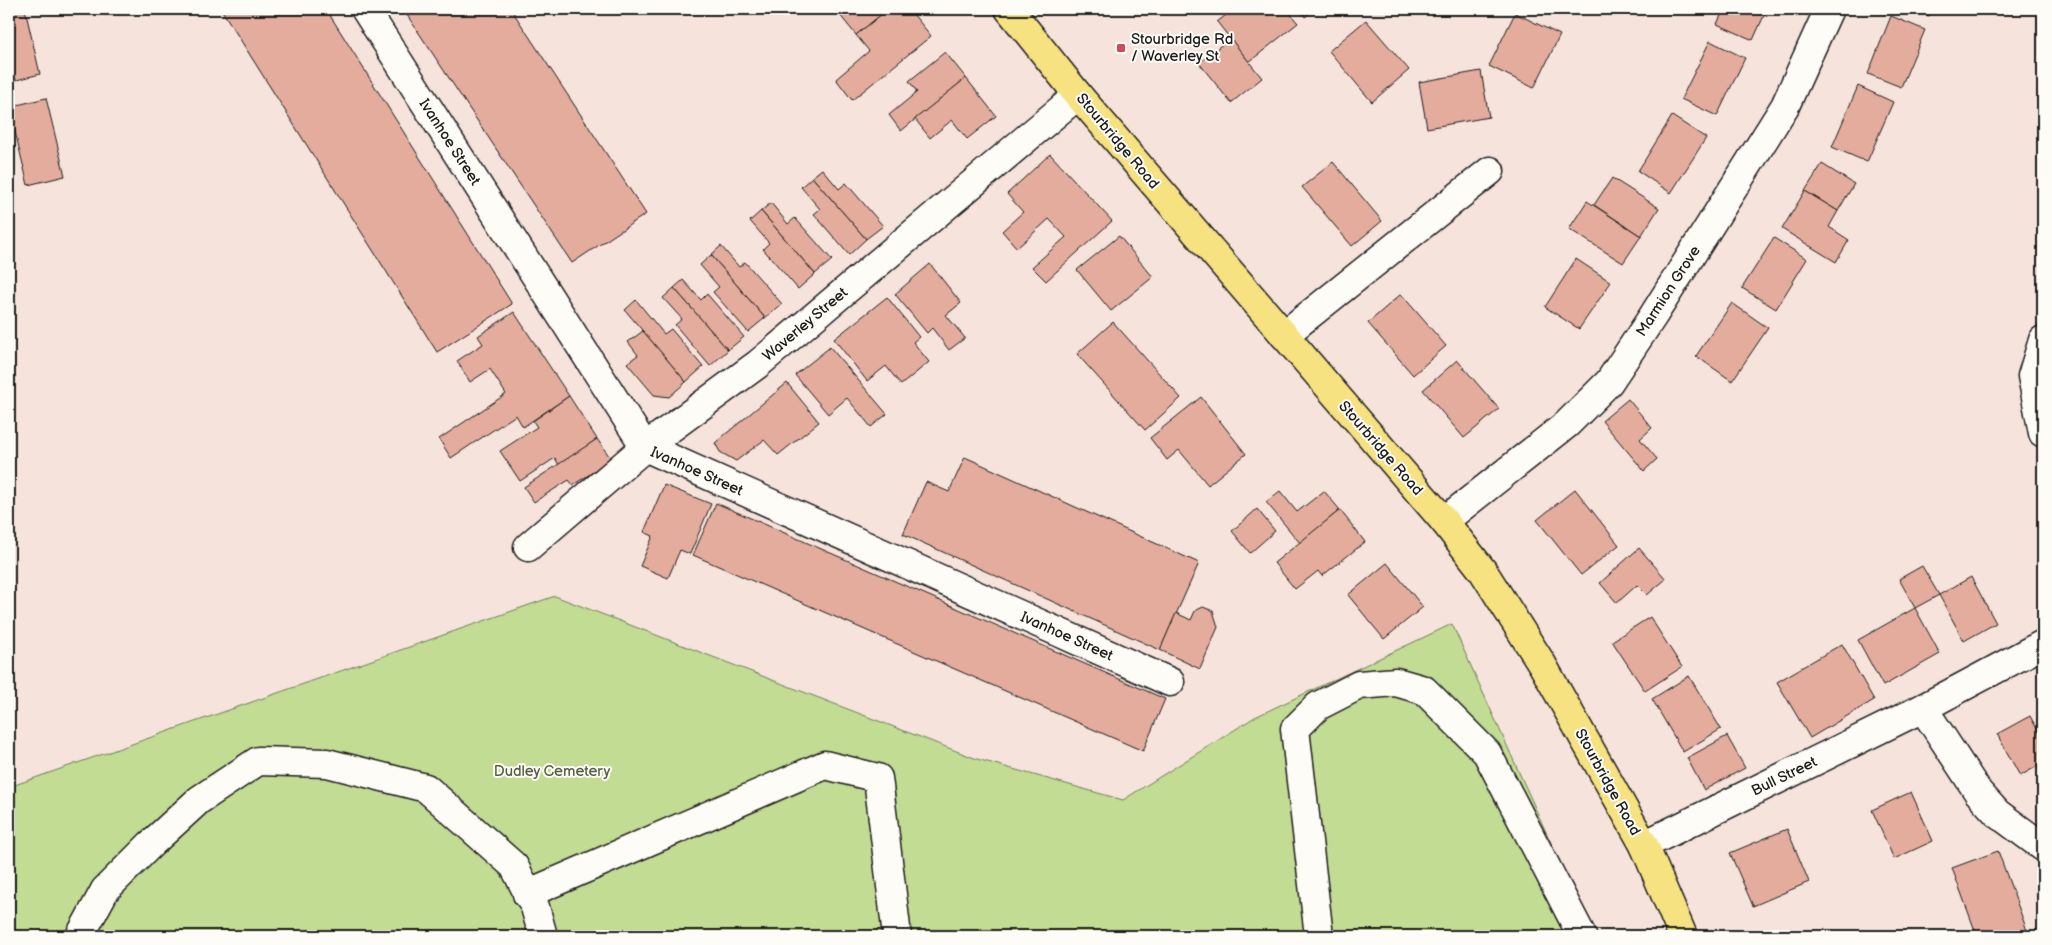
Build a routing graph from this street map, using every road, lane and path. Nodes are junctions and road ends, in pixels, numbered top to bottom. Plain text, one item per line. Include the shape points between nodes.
1 (364, 9) edge
2 (1008, 9) edge
3 (1829, 9) edge
4 (1078, 95) junction
5 (1490, 171) dead end
6 (1284, 335) junction
7 (2043, 340) edge
8 (2043, 433) edge
9 (645, 447) junction
10 (1444, 521) junction
11 (528, 547) dead end
12 (2043, 644) edge
13 (1170, 682) dead end
14 (1924, 708) junction
15 (1644, 845) junction
16 (2043, 847) edge
17 (528, 894) junction
18 (80, 936) edge
19 (543, 936) edge
20 (897, 936) edge
21 (1319, 936) edge
22 (1582, 936) edge
23 (1683, 936) edge

1 - 9 street, Ivanhoe Street
2 - 4 main road, Stourbridge Road
3 - 10 street, Marmion Grove via 1785,106 1609,382 1567,424
4 - 6 main road, Stourbridge Road
4 - 9 street, Waverley Street via 758,364
5 - 6 street
6 - 10 main road, Stourbridge Road
7 - 8 street via 2032,376
9 - 11 street, Waverley Street
9 - 13 street, Ivanhoe Street
10 - 15 main road, Stourbridge Road via 1483,570 1542,664
12 - 14 street, Bull Street
14 - 15 street, Bull Street
14 - 16 street via 1978,792 1996,813
15 - 23 main road, Stourbridge Road
17 - 18 street via 514,866 426,788 327,764 258,760 199,800 151,844 105,890
17 - 19 street
17 - 20 street via 825,765 878,778
21 - 22 street via 1295,729 1318,706 1359,685 1396,682 1424,690 1487,753

